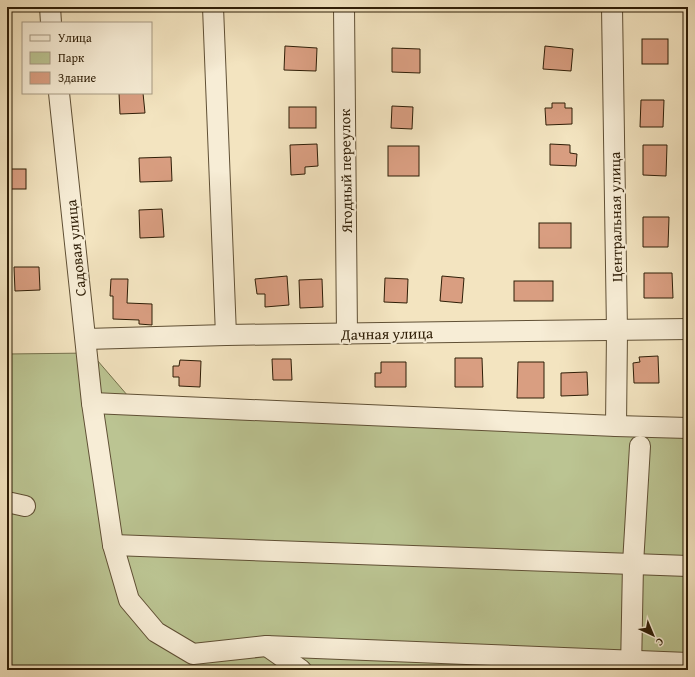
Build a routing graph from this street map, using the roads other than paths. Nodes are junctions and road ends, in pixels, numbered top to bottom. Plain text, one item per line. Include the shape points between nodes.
1 (50, 7) edge
2 (213, 7) edge
3 (344, 7) edge
4 (612, 7) edge
5 (52, 22) edge
6 (59, 94) edge
7 (688, 329) edge
8 (617, 331) junction
9 (347, 334) junction
10 (226, 335) junction
11 (86, 339) junction
12 (92, 403) junction
13 (616, 426) junction
14 (688, 428) edge
15 (640, 446) dead end
16 (113, 545) junction
17 (633, 564) junction
18 (688, 566) edge
19 (266, 646) junction
20 (688, 663) edge
21 (631, 665) edge
22 (301, 670) edge

1 - 5 street
2 - 10 street
3 - 9 street, Ягодный переулок
4 - 8 street, Центральная улица
6 - 11 street, Садовая улица
7 - 8 street, Дачная улица
8 - 9 street, Дачная улица
8 - 13 street, Центральная улица
9 - 10 street, Дачная улица
10 - 11 street, Дачная улица
11 - 12 street, Садовая улица
12 - 13 street
12 - 16 street, Садовая улица
13 - 14 street
15 - 17 street
16 - 17 street
16 - 19 street, Садовая улица via 129,600 156,632 193,654
17 - 18 street
17 - 21 street
19 - 21 street, Садовая улица
19 - 22 street
20 - 21 street, Садовая улица

